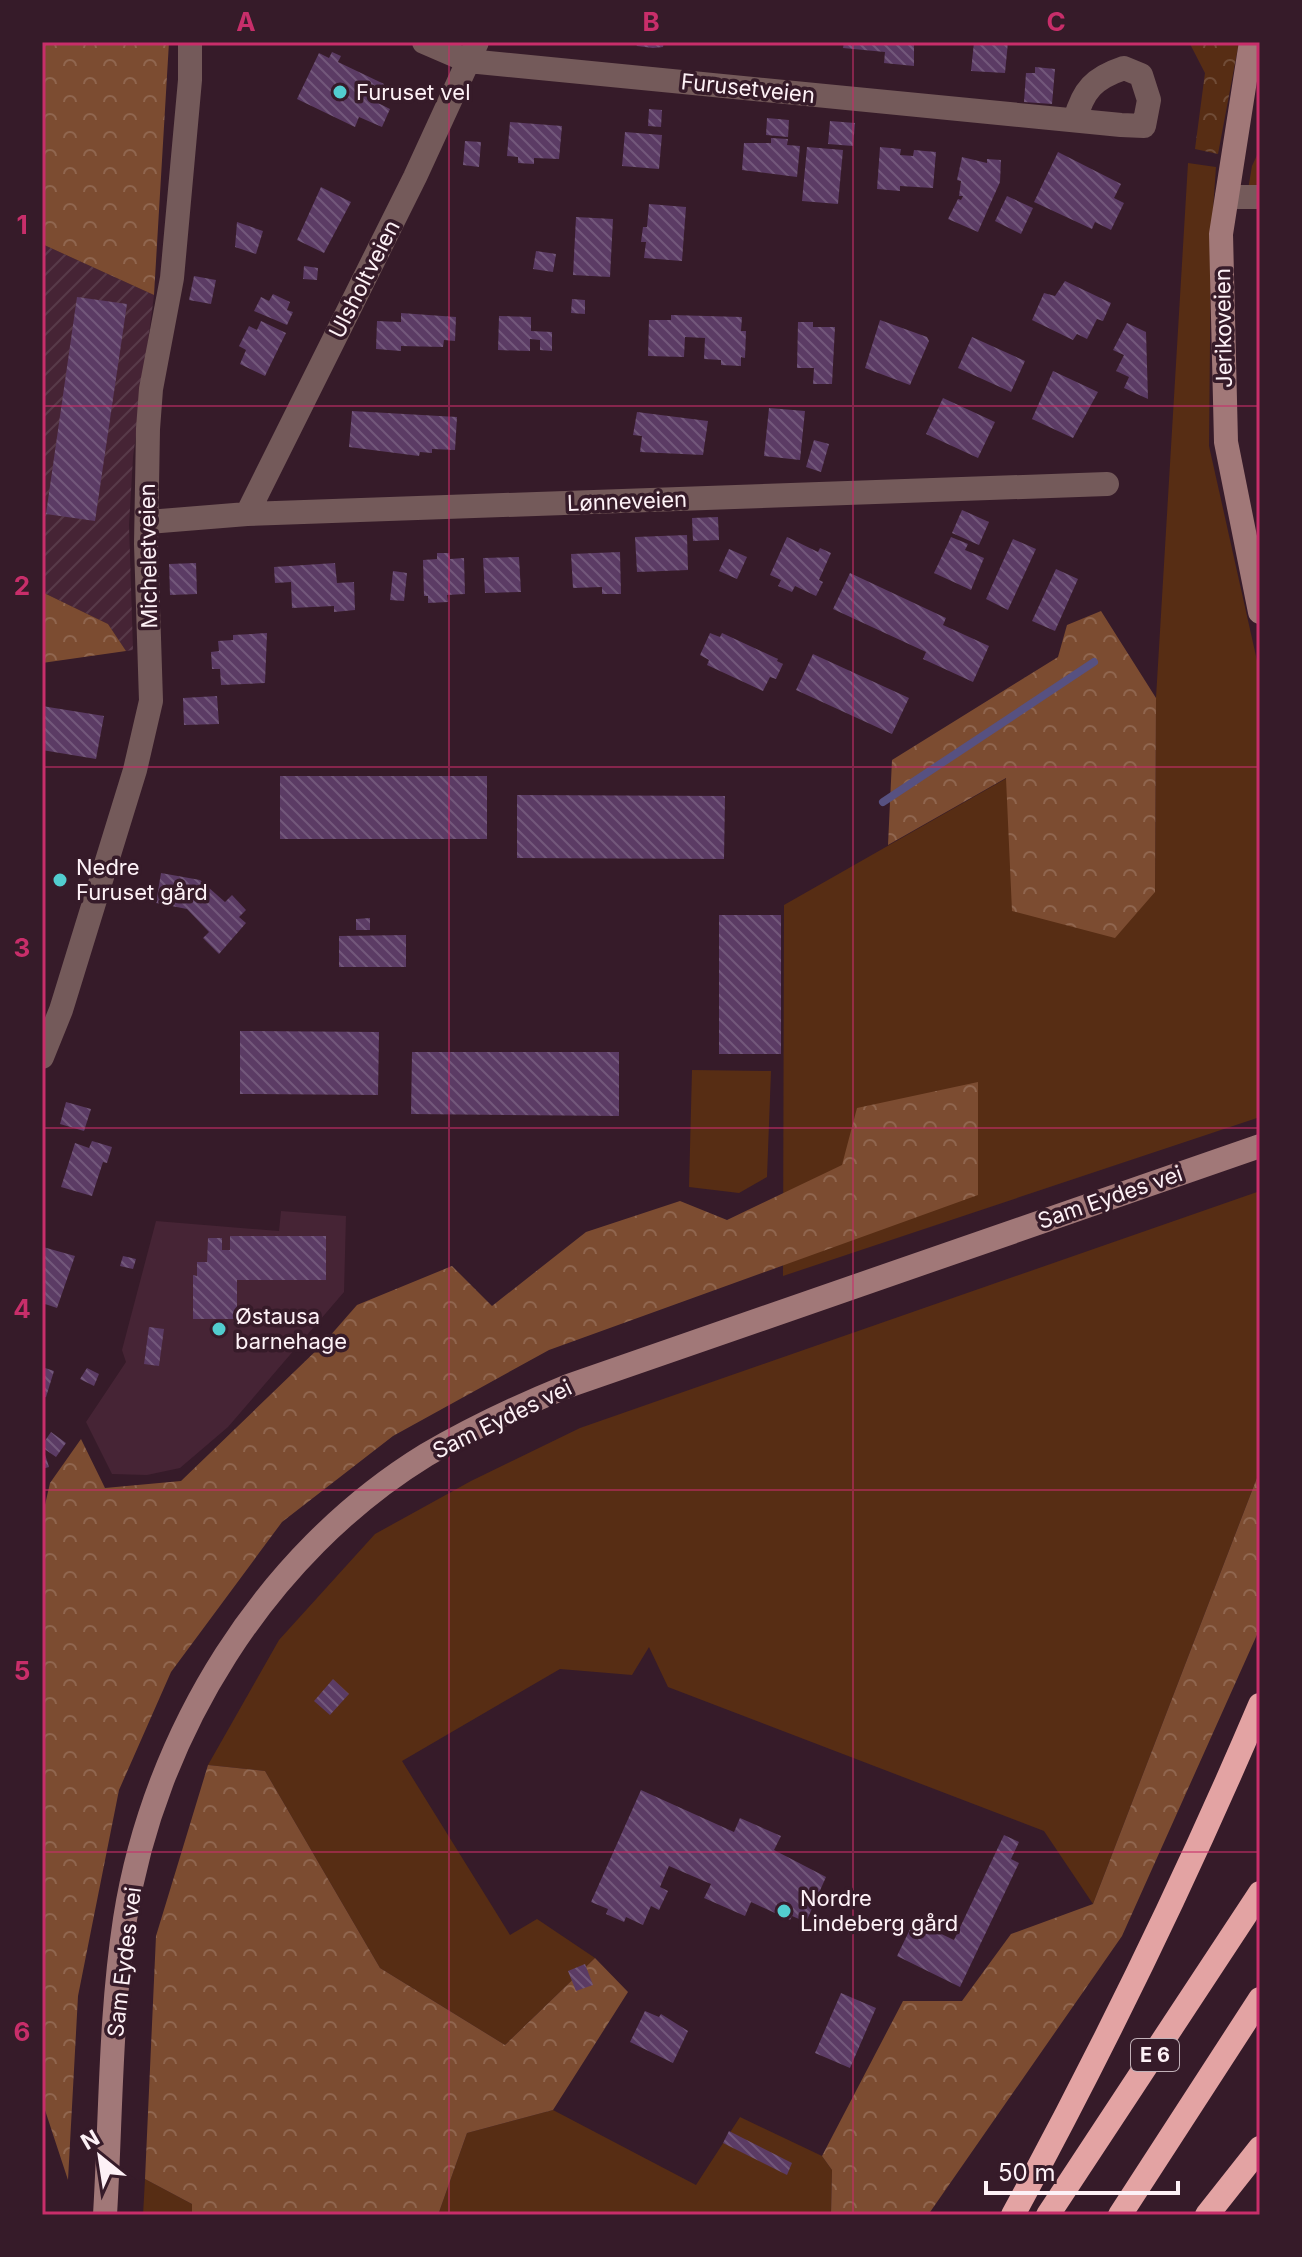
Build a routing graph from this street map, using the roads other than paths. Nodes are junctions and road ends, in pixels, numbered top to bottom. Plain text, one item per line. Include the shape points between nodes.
1 (190, 42) edge
2 (424, 42) edge
3 (1251, 42) edge
4 (472, 51) edge
5 (1075, 120) dead end
6 (1227, 197) junction
7 (1260, 197) edge
8 (1107, 484) dead end
9 (247, 514) junction
10 (148, 522) junction
11 (1260, 612) edge
12 (42, 1057) edge
13 (1260, 1146) edge
14 (1260, 1705) edge
15 (1260, 1893) edge
16 (1260, 1999) edge
17 (1260, 2148) edge
18 (105, 2215) edge
19 (1013, 2215) edge
20 (1048, 2215) edge
21 (1120, 2215) edge
22 (1207, 2215) edge

1 - 10 street, Micheletveien via 172,278 151,389
2 - 4 street, Furusetveien
3 - 6 main road, Jerikoveien
4 - 5 street, Furusetveien
4 - 9 street, Ulsholtveien
6 - 7 street
6 - 11 main road, Jerikoveien via 1221,234 1226,442
8 - 9 street, Lønneveien
9 - 10 street, Lønneveien
10 - 12 street, Micheletveien via 151,701 135,770
13 - 18 main road, Sam Eydes vei via 645,1357 521,1405 424,1456 339,1522 233,1643 181,1736 146,1826 118,1973
14 - 19 highway via 1133,1982
15 - 20 highway, E 6
16 - 21 highway, E 6
17 - 22 highway

